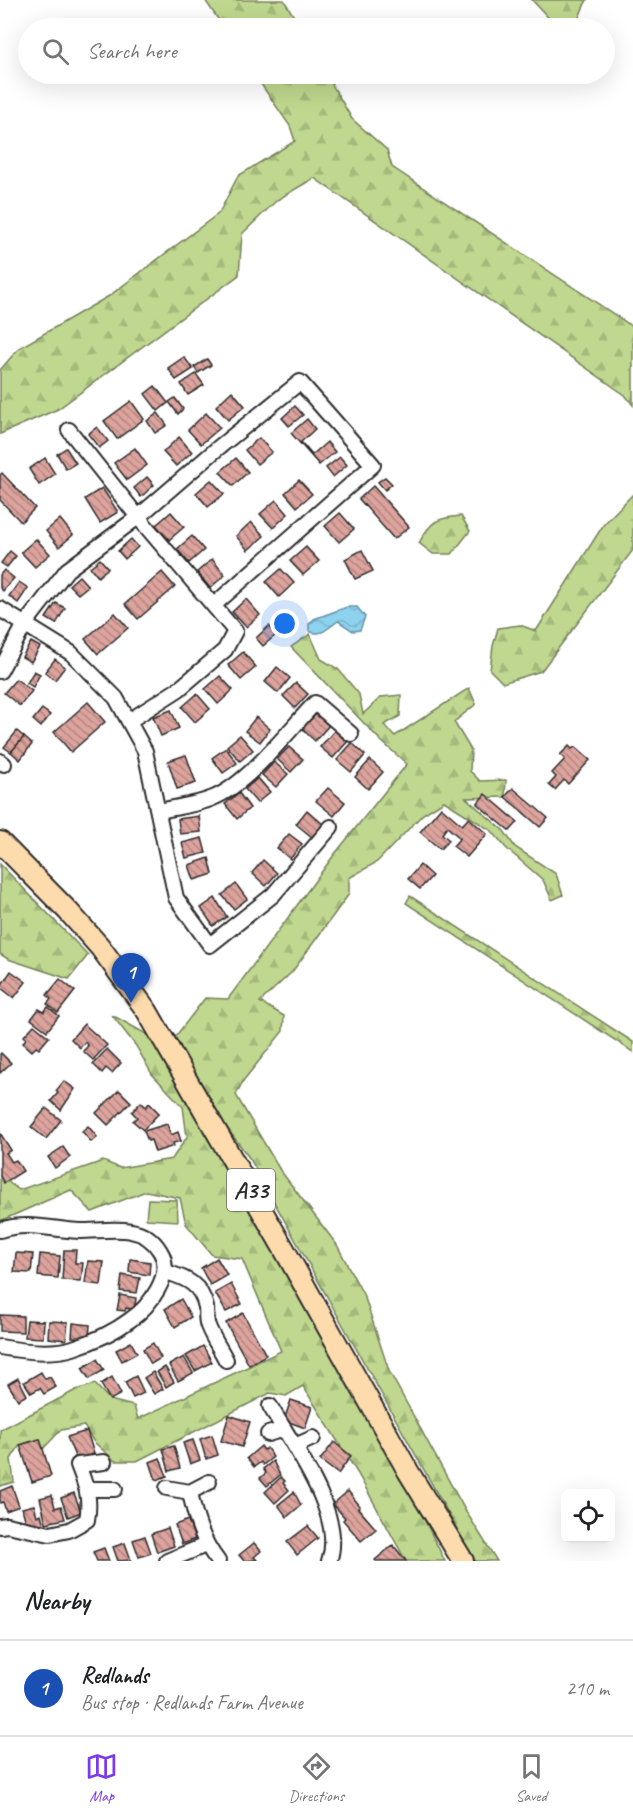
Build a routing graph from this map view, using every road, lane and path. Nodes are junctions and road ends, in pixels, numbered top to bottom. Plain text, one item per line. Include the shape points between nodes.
1 (69, 430) dead end
2 (138, 517) junction
3 (213, 605) junction
4 (0, 609) edge
5 (25, 624) junction
6 (0, 671) edge
7 (129, 721) junction
8 (351, 734) dead end
9 (159, 811) junction
10 (331, 827) dead end
11 (0, 842) edge
12 (0, 1230) edge
13 (166, 1272) junction
14 (0, 1347) edge
15 (226, 1359) dead end
16 (270, 1406) dead end
17 (284, 1429) junction
18 (268, 1434) dead end
19 (313, 1438) dead end
20 (295, 1446) junction
21 (104, 1462) dead end
22 (209, 1482) dead end
23 (167, 1488) dead end
24 (87, 1489) junction
25 (115, 1489) dead end
26 (190, 1492) junction
27 (0, 1526) edge
28 (206, 1545) junction
29 (167, 1561) edge
30 (218, 1561) edge
31 (329, 1561) edge
32 (463, 1561) edge

1 - 2 street
2 - 3 street
2 - 3 street via 300,382 373,465
2 - 5 street via 67,570
3 - 7 street via 236,631 225,650 179,689
4 - 5 street
5 - 6 street
5 - 7 street via 71,652 116,698
7 - 9 street via 146,751
8 - 9 street via 315,703 234,784 213,798
9 - 10 street via 176,898 210,945 273,895
11 - 32 highway, A33 via 100,947 154,1022
12 - 13 street via 19,1225 75,1231 132,1231 152,1239 162,1254
13 - 14 street via 151,1300 131,1320 98,1337 70,1349 39,1352
13 - 15 street via 195,1284 206,1308 208,1327
16 - 17 street
17 - 18 street
17 - 20 street
19 - 20 street
20 - 31 street via 322,1495 332,1540
21 - 24 street via 78,1465
22 - 26 street
23 - 26 street
24 - 25 street
24 - 27 street via 87,1520 69,1530 50,1534
26 - 28 street
28 - 29 street
28 - 30 street

